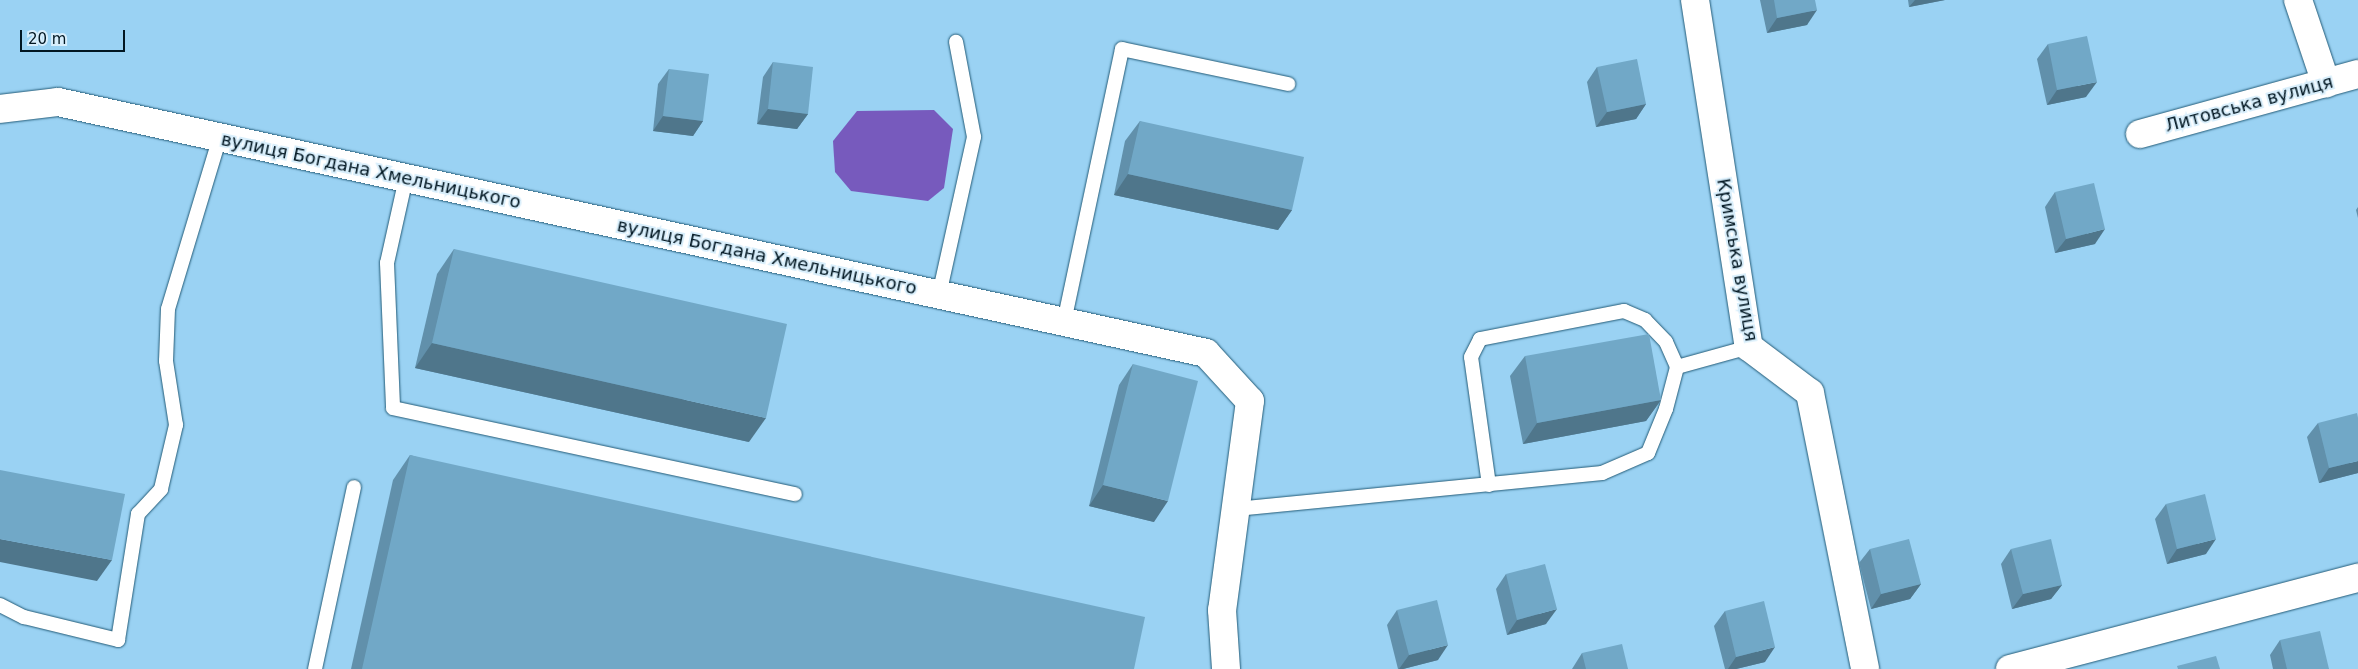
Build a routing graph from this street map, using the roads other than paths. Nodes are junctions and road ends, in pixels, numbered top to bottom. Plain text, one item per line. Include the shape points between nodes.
1 (1695, 0) edge
2 (2298, 0) edge
3 (956, 42) dead end
4 (2358, 74) edge
5 (2326, 83) junction
6 (1288, 84) dead end
7 (0, 109) edge
8 (2140, 134) dead end
9 (220, 137) junction
10 (406, 178) junction
11 (939, 295) junction
12 (1064, 322) junction
13 (1749, 347) junction
14 (1677, 368) junction
15 (1489, 485) junction
16 (354, 487) dead end
17 (795, 494) dead end
18 (1236, 509) junction
19 (2358, 578) edge
20 (0, 605) edge
21 (315, 669) edge
22 (1226, 669) edge
23 (1864, 669) edge
24 (2010, 669) edge

1 - 13 street, Кримська вулиця
2 - 5 street
3 - 11 lane via 974,137
4 - 5 street, Литовська вулиця
5 - 8 street, Литовська вулиця
6 - 12 lane via 1122,49
7 - 9 street, вулиця Богдана Хмельницького via 58,102
9 - 10 street, вулиця Богдана Хмельницького
9 - 20 lane via 168,309 166,362 176,425 160,489 138,514 118,640 24,617
10 - 11 street, вулиця Богдана Хмельницького
10 - 17 lane via 387,263 393,408
11 - 12 street, вулиця Богдана Хмельницького
12 - 18 street, вулиця Богдана Хмельницького via 1206,353 1250,401
13 - 14 lane
13 - 23 street, Кримська вулиця via 1810,393
14 - 15 lane via 1666,409 1648,453 1602,473
14 - 15 lane via 1666,342 1645,320 1624,311 1480,340 1471,357
15 - 18 lane
16 - 21 lane
18 - 22 street, вулиця Богдана Хмельницького via 1222,610
19 - 24 street

